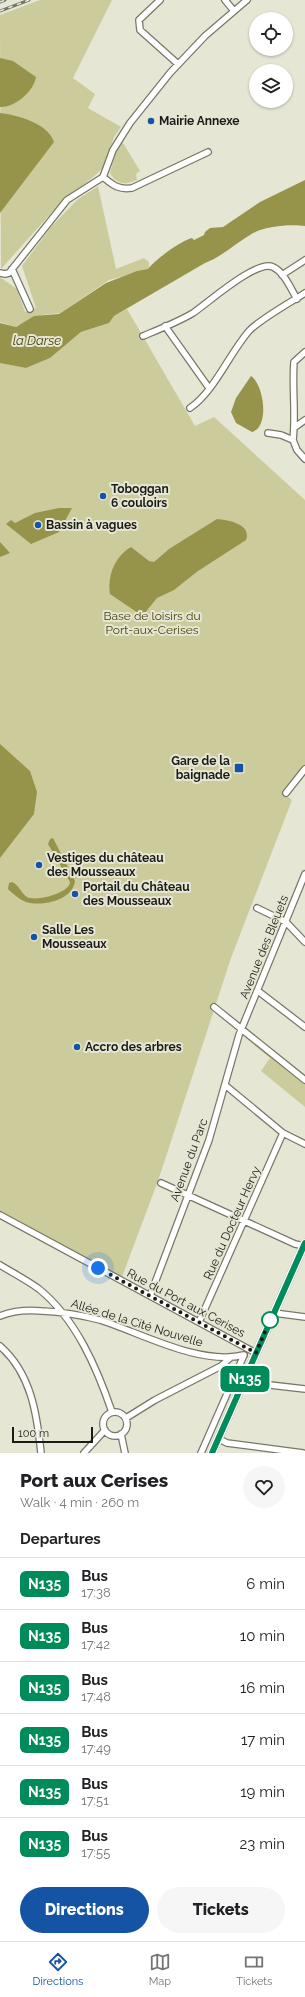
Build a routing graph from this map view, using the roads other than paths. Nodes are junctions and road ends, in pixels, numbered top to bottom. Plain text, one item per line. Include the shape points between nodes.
1 (160, 0) edge
2 (225, 0) edge
3 (247, 0) edge
4 (234, 10) junction
5 (178, 64) junction
6 (208, 152) dead end
7 (102, 177) junction
8 (305, 260) edge
9 (12, 269) junction
10 (0, 273) edge
11 (282, 275) junction
12 (305, 293) edge
13 (297, 299) junction
14 (30, 309) dead end
15 (165, 326) junction
16 (143, 336) dead end
17 (305, 352) edge
18 (209, 388) junction
19 (190, 408) dead end
20 (305, 420) edge
21 (295, 427) junction
22 (268, 433) dead end
23 (293, 440) junction
24 (305, 459) edge
25 (305, 769) edge
26 (286, 793) dead end
27 (305, 874) edge
28 (257, 908) dead end
29 (286, 922) junction
30 (305, 942) edge
31 (258, 991) junction
32 (214, 1006) dead end
33 (305, 1027) edge
34 (242, 1029) junction
35 (305, 1080) edge
36 (225, 1085) junction
37 (283, 1133) junction
38 (305, 1144) edge
39 (161, 1183) dead end
40 (188, 1196) junction
41 (0, 1215) edge
42 (245, 1221) junction
43 (305, 1245) edge
44 (0, 1265) edge
45 (150, 1296) junction
46 (62, 1312) junction
47 (274, 1313) junction
48 (0, 1316) edge
49 (305, 1317) edge
50 (200, 1322) junction
51 (0, 1346) edge
52 (256, 1353) junction
53 (230, 1358) junction
54 (244, 1382) junction
55 (305, 1389) edge
56 (112, 1412) junction
57 (126, 1418) junction
58 (105, 1430) junction
59 (122, 1434) junction
60 (218, 1439) junction
61 (41, 1453) edge
62 (84, 1453) edge
63 (125, 1453) edge
64 (201, 1453) edge
65 (212, 1453) edge
66 (303, 1453) edge

1 - 5 street via 139,20 140,30
2 - 4 street
3 - 4 street
4 - 5 street
5 - 7 street via 130,123 113,150
6 - 7 street via 132,188 116,187
7 - 9 street via 67,200
8 - 11 street
9 - 10 street via 5,274
9 - 14 street
11 - 13 street
11 - 15 street via 274,267 264,265 193,312
12 - 13 street
13 - 18 street via 250,330
15 - 16 street
15 - 18 street
17 - 21 street via 294,362 292,385
18 - 19 street via 201,401
20 - 21 street
21 - 23 street
22 - 23 street
23 - 24 street
25 - 26 street
27 - 29 street, Avenue des Bleuets
28 - 29 street
29 - 30 street
29 - 31 street, Avenue des Bleuets
31 - 33 street
31 - 34 street, Avenue des Bleuets
32 - 34 street
34 - 35 street
34 - 36 street, Avenue du Parc
36 - 37 street
36 - 40 street, Avenue du Parc via 209,1140
37 - 38 street
37 - 42 street, Rue du Docteur Hervy
39 - 40 street
40 - 42 street
40 - 45 street, Avenue du Parc
41 - 45 street, Rue du Port aux Cerises
42 - 43 street via 295,1244
42 - 50 street, Rue du Docteur Hervy
43 - 47 main road
44 - 46 street via 39,1289
45 - 50 street, Rue du Port aux Cerises
46 - 48 street, Allée de la Cité Nouvelle via 32,1310
46 - 53 street, Allée de la Cité Nouvelle via 100,1320 175,1348
46 - 56 street via 90,1359
47 - 49 street
47 - 52 main road
50 - 52 street, Rue du Port aux Cerises
51 - 61 street via 16,1364 26,1382 37,1420
52 - 54 main road
53 - 57 street via 221,1366
53 - 64 street, Allée de la Cité Nouvelle via 244,1355
54 - 55 street
54 - 60 main road
56 - 57 street via 118,1411
56 - 58 street via 105,1420
57 - 59 street
58 - 59 street via 112,1436
58 - 62 street
59 - 63 street
60 - 65 main road
60 - 66 street via 227,1443

